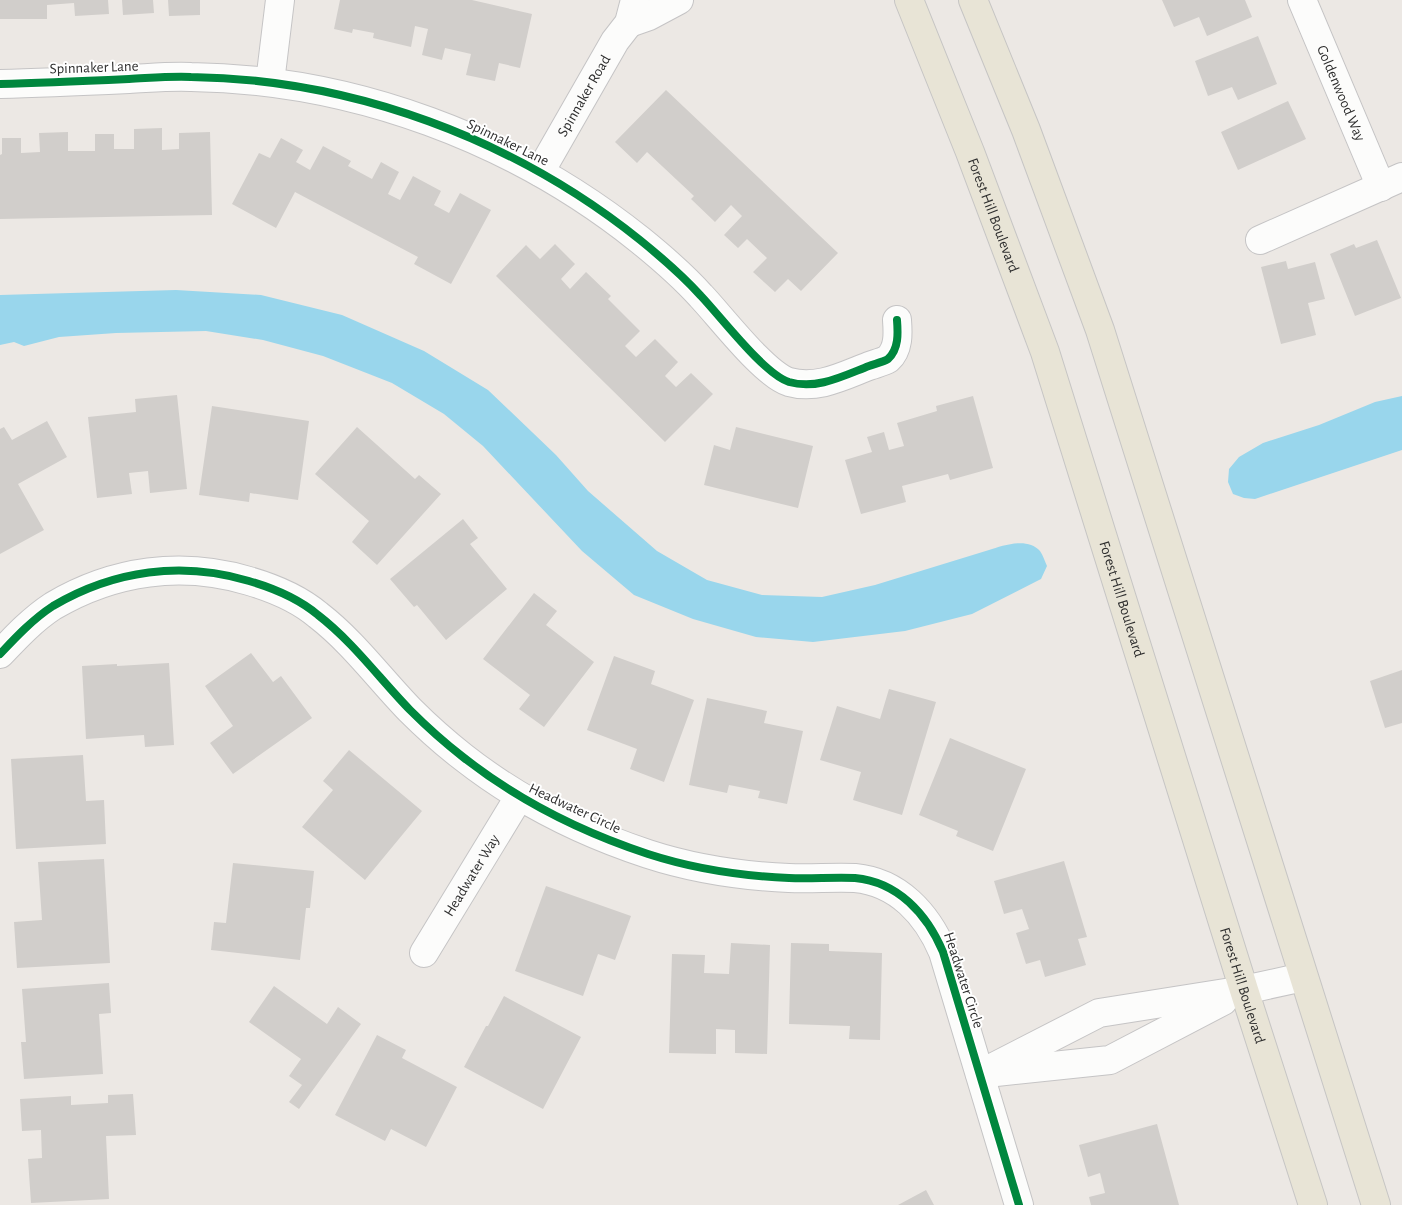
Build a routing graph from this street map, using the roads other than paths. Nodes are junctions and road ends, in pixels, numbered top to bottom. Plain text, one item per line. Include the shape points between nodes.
1 (280, 0) edge
2 (679, 0) edge
3 (909, 0) edge
4 (973, 0) edge
5 (1302, 0) edge
6 (632, 11) edge
7 (270, 82) junction
8 (0, 84) edge
9 (540, 172) junction
10 (1391, 182) edge
11 (1260, 240) dead end
12 (897, 320) dead end
13 (0, 654) edge
14 (519, 797) junction
15 (424, 954) dead end
16 (1303, 977) junction
17 (1244, 990) junction
18 (980, 1074) junction
19 (1019, 1205) edge
20 (1313, 1205) edge
21 (1376, 1205) edge

1 - 7 street
2 - 6 street, Spinnaker Road via 649,16
3 - 17 main road, Forest Hill Boulevard via 1045,352
4 - 16 main road via 1026,130 1100,330
5 - 10 street, Goldenwood Way
6 - 9 street, Spinnaker Road
7 - 8 street, Spinnaker Lane via 191,77
7 - 9 street, Spinnaker Lane via 344,95 419,117 492,147
9 - 12 street, Spinnaker Lane via 577,194 640,240 699,293 770,372 788,381 808,385 829,382 888,358 898,342
10 - 11 street
13 - 14 street, Headwater Circle via 25,628 52,607 88,589 125,576 165,570 224,574 281,592 316,612 346,638 412,712 463,757
14 - 15 street, Headwater Way
14 - 18 street, Headwater Circle via 608,841 652,856 719,871 787,878 857,878 894,891 910,902 935,934
16 - 17 street
16 - 21 main road
17 - 18 street via 1099,1013
17 - 18 street via 1110,1060
17 - 20 main road, Forest Hill Boulevard
18 - 19 street, Headwater Circle

